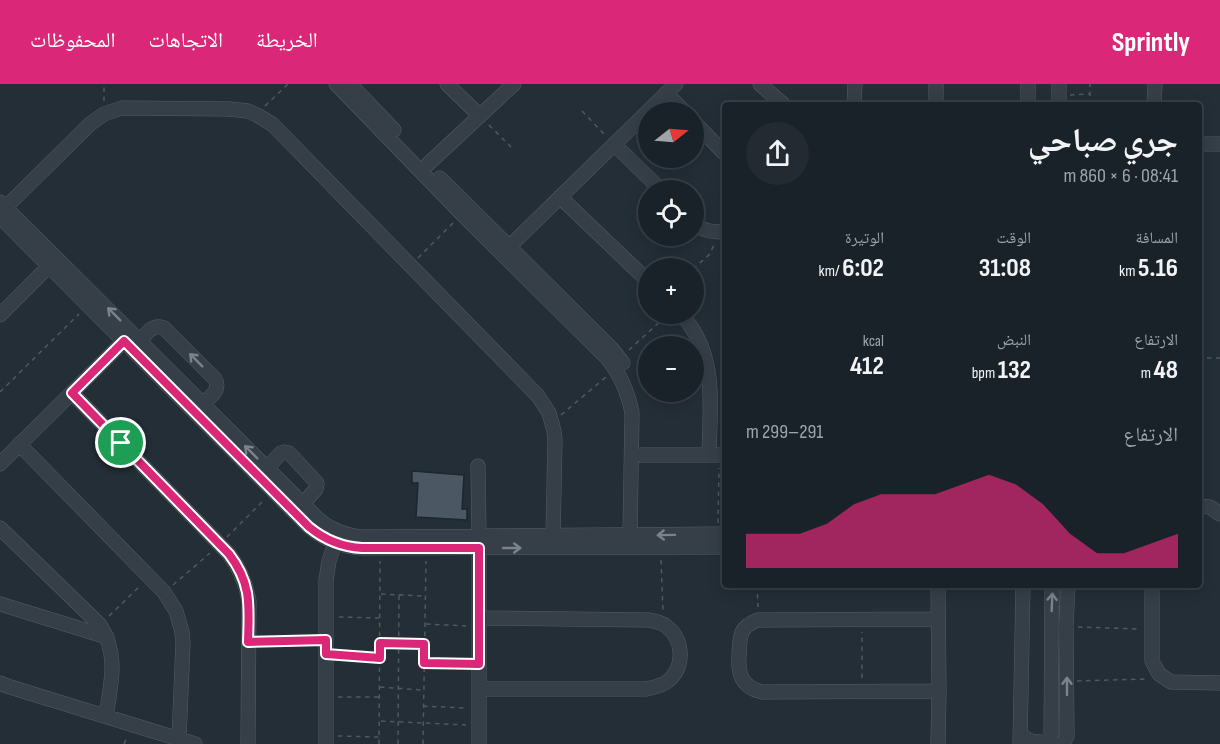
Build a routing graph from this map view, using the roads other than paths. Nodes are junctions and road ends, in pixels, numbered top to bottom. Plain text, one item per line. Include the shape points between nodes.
1 (336, 84) edge
2 (350, 84) edge
3 (447, 84) edge
4 (514, 84) edge
5 (855, 84) edge
6 (936, 84) edge
7 (1028, 84) edge
8 (1155, 84) edge
9 (766, 86) edge
10 (671, 89) edge
11 (679, 102) edge
12 (781, 102) edge
13 (854, 102) edge
14 (936, 102) edge
15 (1028, 102) edge
16 (1154, 102) edge
17 (480, 116) junction
18 (704, 132) edge
19 (614, 144) junction
20 (1202, 144) edge
21 (1220, 144) edge
22 (722, 151) edge
23 (427, 165) junction
24 (651, 180) edge
25 (560, 197) junction
26 (2, 209) edge
27 (704, 230) edge
28 (721, 232) edge
29 (509, 247) junction
30 (49, 266) junction
31 (638, 271) edge
32 (1, 312) edge
33 (689, 324) edge
34 (140, 340) junction
35 (124, 341) junction
36 (618, 364) junction
37 (72, 393) junction
38 (203, 404) junction
39 (19, 444) junction
40 (641, 455) junction
41 (718, 455) edge
42 (0, 464) edge
43 (478, 466) dead end
44 (267, 468) junction
45 (303, 504) junction
46 (1202, 506) edge
47 (1220, 514) edge
48 (0, 528) edge
49 (635, 535) junction
50 (553, 536) junction
51 (722, 538) edge
52 (479, 542) junction
53 (335, 543) junction
54 (938, 588) edge
55 (1023, 588) edge
56 (1052, 588) edge
57 (1068, 588) edge
58 (1152, 588) edge
59 (0, 604) edge
60 (938, 619) junction
61 (479, 622) junction
62 (104, 631) junction
63 (0, 682) edge
64 (1220, 683) edge
65 (479, 689) junction
66 (939, 691) junction
67 (106, 716) junction
68 (178, 739) junction
69 (326, 740) edge
70 (1020, 740) edge
71 (1055, 742) edge
72 (195, 744) edge
73 (248, 744) edge
74 (479, 744) edge
75 (938, 744) edge

1 - 36 street via 462,214 598,349
2 - 23 street
3 - 17 street
4 - 17 street
5 - 13 street
6 - 14 street
7 - 15 street
8 - 16 street
9 - 12 street
10 - 11 street
10 - 19 street
17 - 23 street
18 - 22 street
19 - 24 street
19 - 25 street
20 - 21 street
23 - 29 street
25 - 29 street
25 - 31 street
26 - 30 street
34 -> 26 street
26 - 50 street via 90,124 112,110 228,109 248,111 272,124 538,396 549,413 555,440
27 - 28 street
29 - 36 street
30 - 32 street
30 - 35 street
33 - 41 street via 708,365
34 - 38 street
38 -> 34 street via 217,390 215,378 164,328 153,327
35 - 37 street
35 - 53 street via 309,527
36 - 40 street via 628,371 639,399
36 - 49 street via 632,414
37 - 39 street
37 - 73 street via 237,564 249,601
44 -> 38 street
39 - 42 street
39 - 68 street via 150,577 176,611 182,632
40 - 41 street
40 - 49 street
43 - 52 street
44 - 45 street
44 - 45 street via 281,453 289,453 317,483
45 - 52 street via 326,526 354,537
46 - 47 street
48 - 62 street
49 - 50 street
51 -> 49 street
50 - 52 street
52 -> 51 street via 660,547
52 - 53 street via 426,548 353,548
52 - 61 street
53 - 69 street via 327,570
54 - 60 street
55 - 70 street
71 -> 56 street
71 -> 57 street via 1066,736
58 - 64 street via 1152,661 1159,674 1171,682
59 - 62 street
60 - 66 street
60 - 66 street via 759,620 747,626 740,636 739,668 744,682 762,692
61 - 65 street
61 - 65 street via 657,621 675,634 681,658 669,680 646,689
62 - 67 street via 113,657
63 - 67 street
65 - 74 street
66 - 75 street
67 - 68 street
68 - 72 street
70 - 71 street

